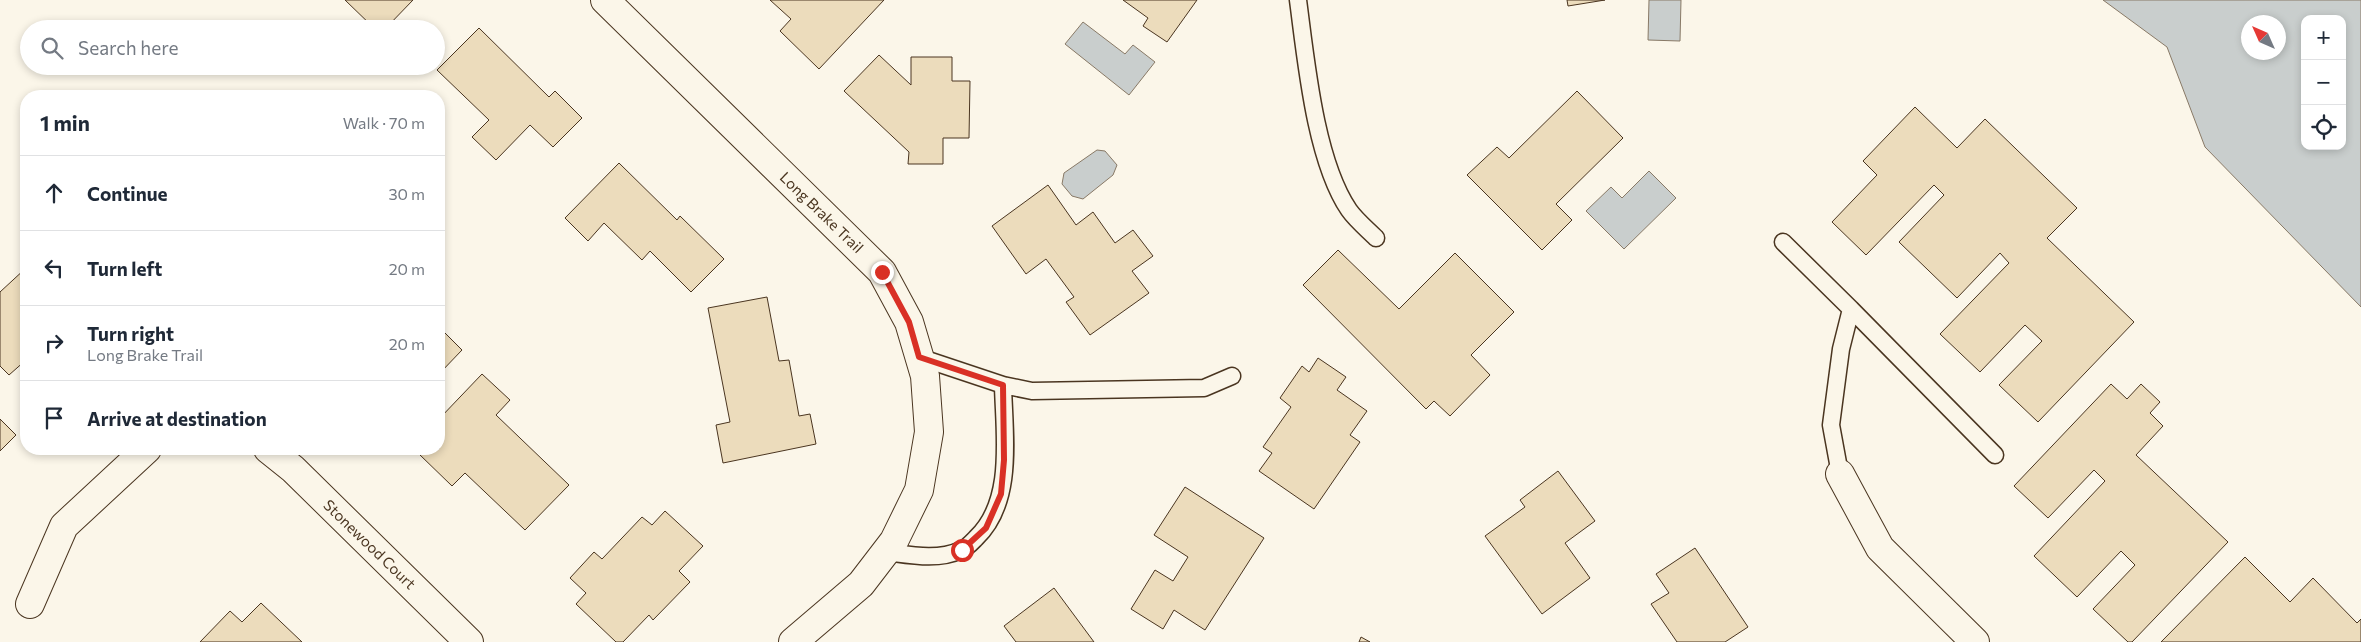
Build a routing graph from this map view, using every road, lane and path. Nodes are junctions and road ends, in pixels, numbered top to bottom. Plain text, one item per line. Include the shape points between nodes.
1 (605, 0) edge
2 (1298, 0) edge
3 (1376, 238) dead end
4 (1783, 242) dead end
5 (1851, 309) junction
6 (919, 357) junction
7 (1232, 376) dead end
8 (1003, 385) junction
9 (141, 455) edge
10 (276, 455) edge
11 (1995, 455) dead end
12 (1840, 474) joint
13 (886, 552) junction
14 (30, 604) dead end
15 (469, 642) edge
16 (794, 642) edge
17 (1975, 642) edge

1 - 6 street, Long Brake Trail via 882,272 909,322
2 - 3 lane via 1321,143 1349,210
4 - 5 lane
5 - 11 lane
5 - 12 lane via 1838,367 1831,425
6 - 8 lane
6 - 13 street, Long Brake Trail via 925,376 929,432 919,490
7 - 8 lane via 1204,388 1032,391
8 - 13 lane via 1002,486 986,528 962,550 929,557
9 - 14 street via 64,526
10 - 15 street, Stonewood Court
12 - 17 street via 1880,548
13 - 16 street, Long Brake Trail via 861,584

